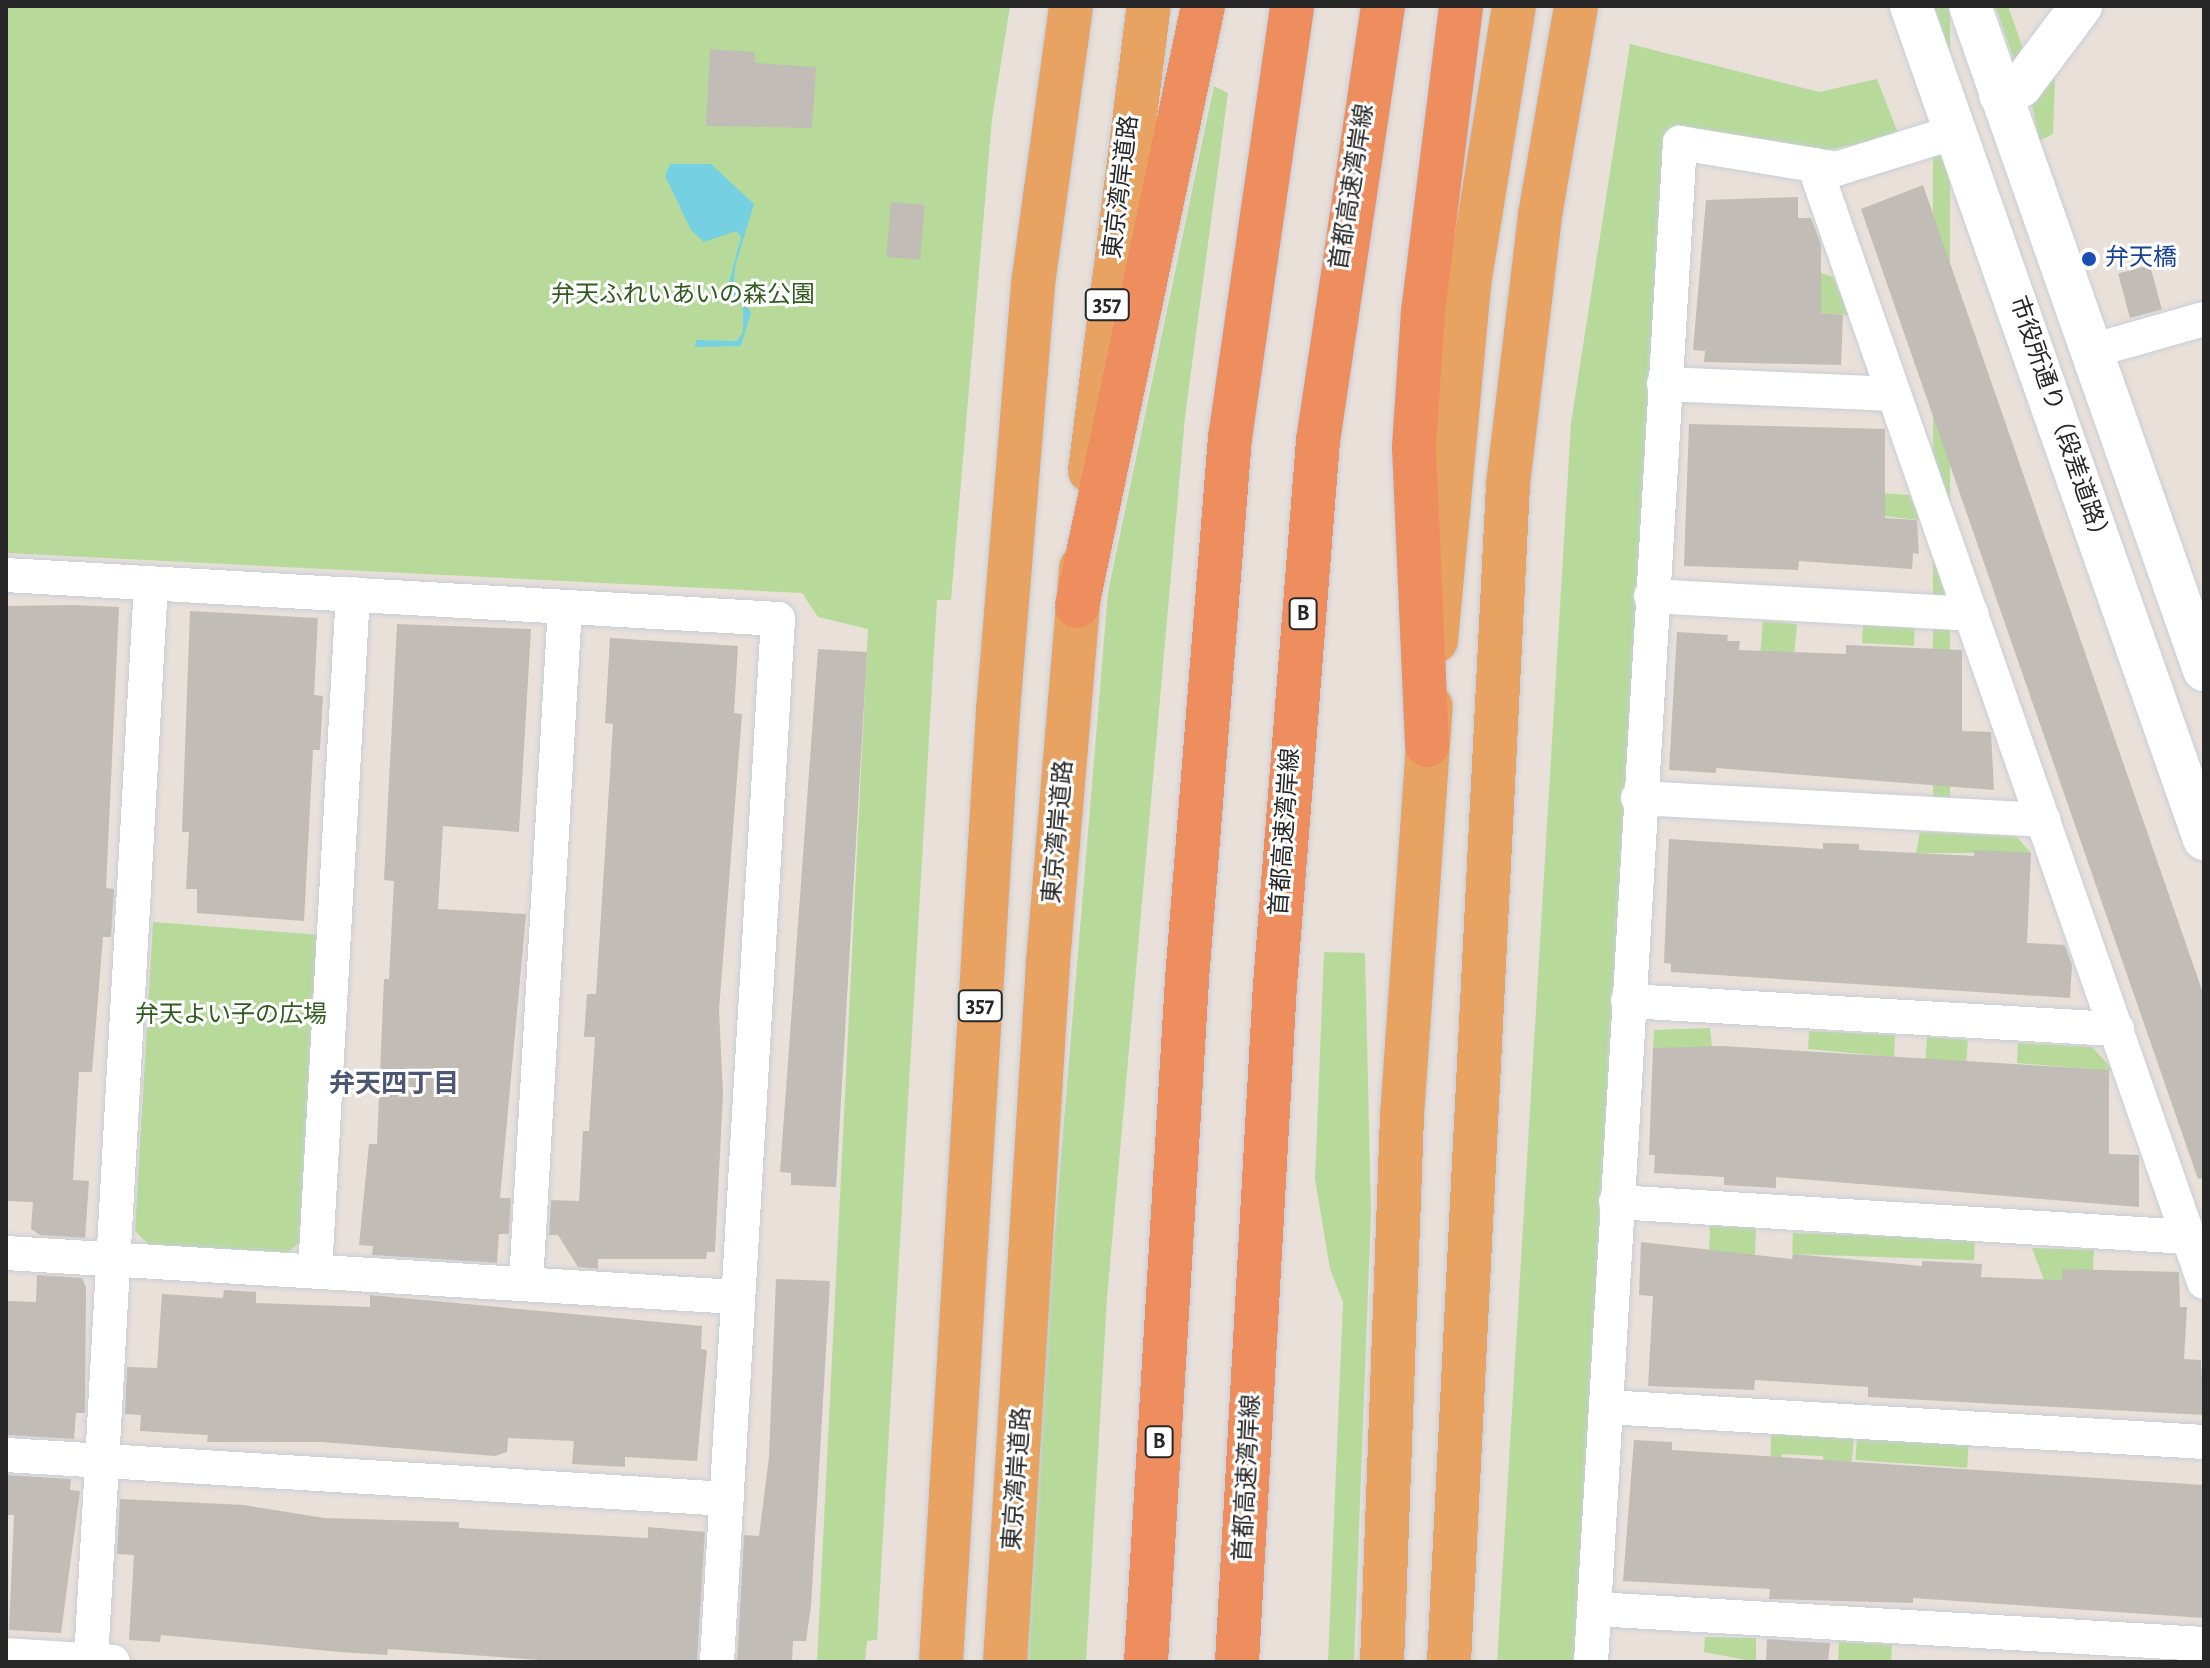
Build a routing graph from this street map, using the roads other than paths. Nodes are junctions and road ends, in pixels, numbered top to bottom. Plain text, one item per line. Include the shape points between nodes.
1 (1071, 6) edge
2 (1149, 6) edge
3 (1203, 6) edge
4 (1292, 6) edge
5 (1383, 6) edge
6 (1461, 6) edge
7 (1514, 6) edge
8 (1576, 6) edge
9 (1911, 6) edge
10 (1970, 6) edge
11 (2081, 6) edge
12 (2000, 95) junction
13 (1958, 131) junction
14 (1814, 165) junction
15 (2204, 319) edge
16 (2095, 350) junction
17 (1664, 384) junction
18 (1894, 394) junction
19 (1434, 448) junction
20 (6, 575) edge
21 (151, 584) junction
22 (353, 594) junction
23 (1651, 596) junction
24 (1077, 606) junction
25 (565, 607) junction
26 (1971, 614) junction
27 (2204, 670) edge
28 (1638, 798) junction
29 (2043, 820) junction
30 (2204, 839) edge
31 (1628, 1001) junction
32 (2117, 1029) junction
33 (1616, 1202) junction
34 (2188, 1237) junction
35 (6, 1253) edge
36 (113, 1261) junction
37 (315, 1271) junction
38 (2204, 1282) edge
39 (526, 1283) junction
40 (735, 1297) junction
41 (1606, 1407) junction
42 (2204, 1442) edge
43 (6, 1455) edge
44 (99, 1461) junction
45 (727, 1499) junction
46 (1595, 1609) junction
47 (2204, 1644) edge
48 (6, 1655) edge
49 (102, 1661) edge
50 (717, 1662) edge
51 (941, 1662) edge
52 (1005, 1662) edge
53 (1146, 1662) edge
54 (1237, 1662) edge
55 (1382, 1662) edge
56 (1449, 1662) edge
57 (1591, 1662) edge

1 - 51 highway, 357 via 1027,350 998,711
2 - 24 highway, 東京湾岸道路 / 357 via 1113,253
3 - 24 highway
4 - 53 highway, B via 1230,438 1172,1223
5 - 54 highway, 首都高速湾岸線 / B via 1318,441
6 - 19 highway via 1423,312
7 - 19 highway
8 - 56 highway via 1554,119 1518,377 1488,805
9 - 13 street, 市役所通り（段差道路）
10 - 12 street
11 - 12 street via 2021,86
12 - 16 street
13 - 14 street via 1836,169
13 - 30 street, 市役所通り（段差道路）
14 - 17 street via 1680,143
14 - 18 street
15 - 16 street
16 - 27 street
17 - 18 street
17 - 23 street
18 - 26 street
19 - 55 highway via 1427,745 1402,1116
20 - 21 street
21 - 22 street
21 - 36 street
22 - 25 street
22 - 37 street
23 - 26 street
23 - 28 street
24 - 52 highway, 東京湾岸道路 / 357 via 1048,962
25 - 39 street
25 - 40 street via 778,619
26 - 29 street
28 - 29 street
28 - 31 street
29 - 32 street
31 - 32 street
31 - 33 street
32 - 34 street
33 - 34 street
33 - 41 street
34 - 38 street
35 - 36 street
36 - 37 street
36 - 44 street
37 - 39 street
39 - 40 street
40 - 45 street
41 - 42 street
41 - 46 street
43 - 44 street
44 - 45 street
44 - 49 street
45 - 50 street
46 - 47 street
46 - 57 street
48 - 49 street

